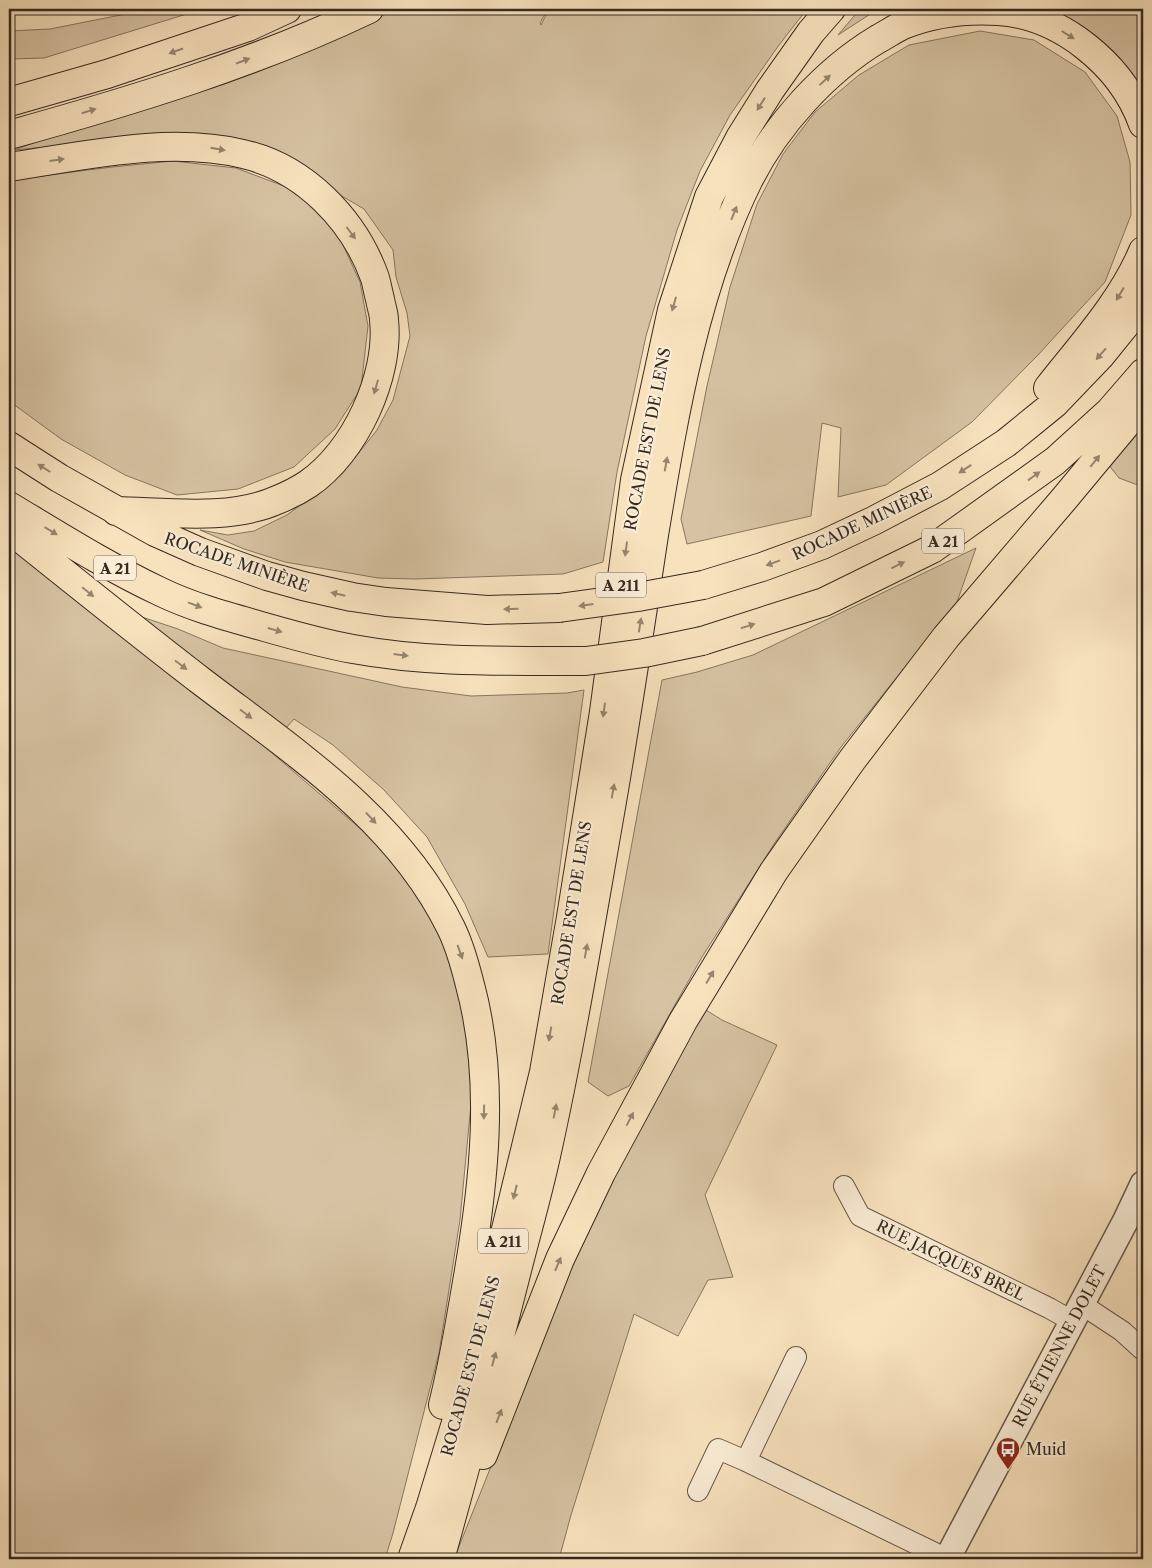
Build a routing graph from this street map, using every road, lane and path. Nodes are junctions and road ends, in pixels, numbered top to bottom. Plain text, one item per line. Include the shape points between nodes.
1 (287, 9) edge
2 (369, 9) edge
3 (831, 9) edge
4 (9, 102) edge
5 (1143, 124) edge
6 (9, 135) edge
7 (9, 167) edge
8 (1143, 251) edge
9 (1143, 303) edge
10 (1143, 373) edge
11 (1143, 404) edge
12 (1006, 442) junction
13 (9, 446) edge
14 (9, 506) edge
15 (116, 511) junction
16 (9, 528) edge
17 (1143, 1184) edge
18 (844, 1186) dead end
19 (1077, 1313) junction
20 (1143, 1350) edge
21 (796, 1357) dead end
22 (746, 1461) junction
23 (698, 1491) dead end
24 (405, 1559) edge
25 (412, 1559) edge
26 (440, 1559) edge
27 (947, 1559) edge

1 -> 4 highway via 248,27 117,71
6 -> 2 highway via 206,75
3 -> 25 highway, ROCADE EST DE LENS / A 211 via 770,90 740,138 709,197 672,310 635,480 602,722 544,1072 472,1370
26 -> 5 highway, ROCADE EST DE LENS / A 211 via 546,1159 619,759 679,394 717,258 749,179 766,148 823,82 859,51 900,26 939,15 982,10 1014,12 1050,24 1083,44 1114,73 1138,109
7 -> 15 highway via 167,146 244,154 279,166 311,186 334,209 357,240 375,278 384,320 383,360 373,397 334,461 308,484 276,501 249,509 215,514
8 -> 12 highway via 1115,302
9 -> 12 highway, ROCADE MINIÈRE via 1101,355 1054,404
14 -> 10 highway, A 21, bridge via 99,560 162,592 296,636 352,649 426,659 586,661 702,641 824,602 932,549 1055,461 1110,411
26 -> 11 highway via 560,1260 601,1173 683,1021 764,887 852,760 946,637
12 -> 15 highway, ROCADE MINIÈRE, bridge via 940,486 822,545 703,585 560,608 487,610 352,598 267,576 200,552
15 -> 13 highway, ROCADE MINIÈRE
16 -> 24 highway via 154,644 283,741 365,812 402,852 431,891 452,930 476,1007 483,1053 485,1110 478,1220 453,1365
17 - 19 street, RUE ÉTIENNE DOLET
18 - 19 street, RUE JACQUES BREL via 860,1216 1049,1308
19 - 20 street, RUE JACQUES BREL via 1122,1331
19 - 27 street, RUE ÉTIENNE DOLET
21 - 22 street
22 - 23 street via 718,1449
22 - 27 street

